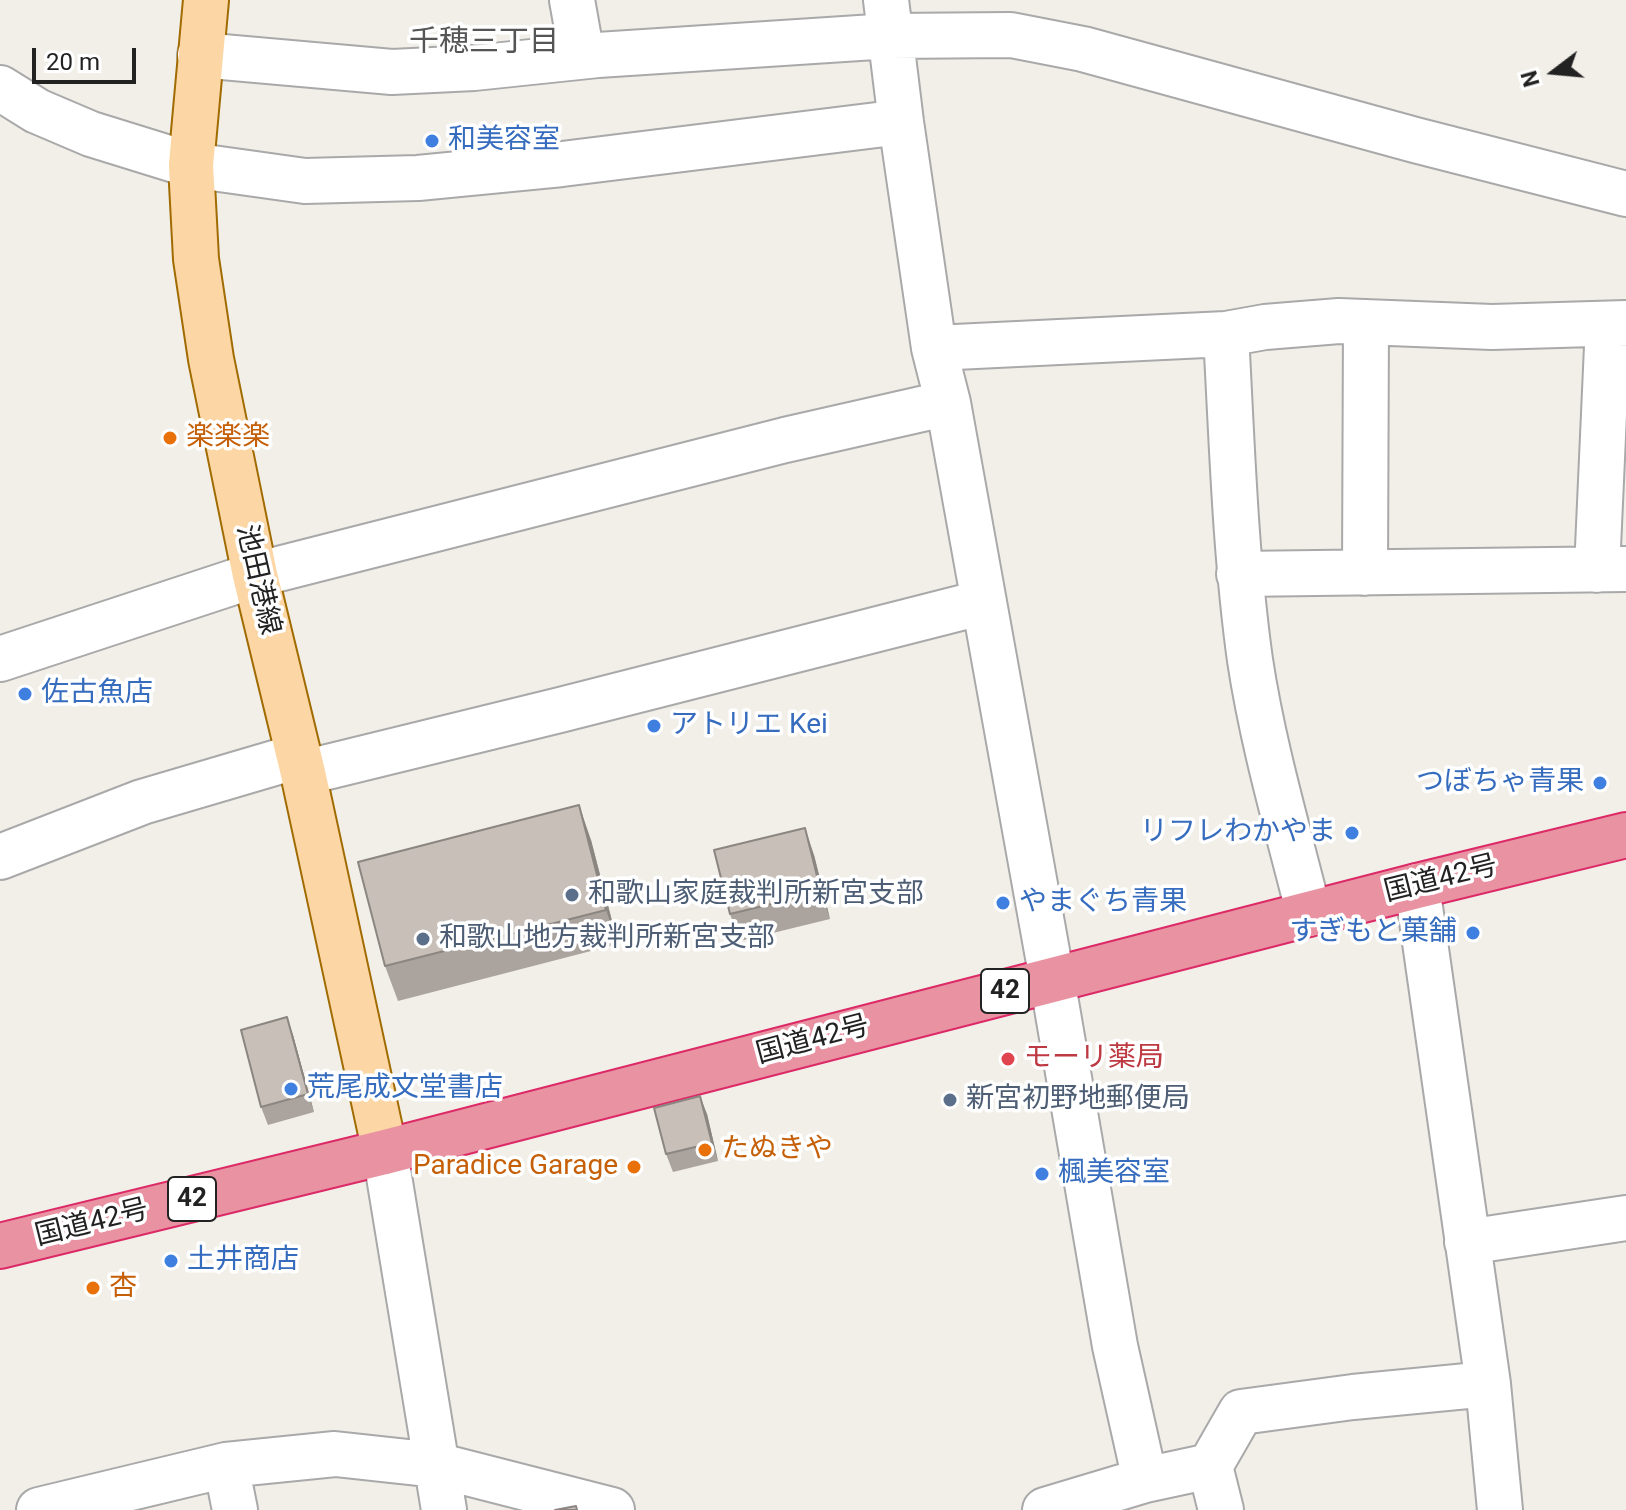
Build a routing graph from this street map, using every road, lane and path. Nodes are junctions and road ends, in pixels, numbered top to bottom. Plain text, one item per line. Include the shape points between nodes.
1 (206, 0) edge
2 (572, 0) edge
3 (888, 18) edge
4 (200, 55) junction
5 (582, 56) junction
6 (0, 88) edge
7 (901, 122) junction
8 (191, 165) junction
9 (1626, 194) edge
10 (1366, 322) junction
11 (1617, 323) edge
12 (1226, 334) junction
13 (934, 348) junction
14 (948, 403) junction
15 (1612, 570) edge
16 (1365, 573) junction
17 (1239, 574) junction
18 (255, 575) junction
19 (984, 602) junction
20 (0, 659) edge
21 (301, 764) junction
22 (1626, 835) edge
23 (0, 857) edge
24 (1417, 886) junction
25 (1309, 914) junction
26 (1052, 979) junction
27 (385, 1152) junction
28 (1626, 1218) edge
29 (1467, 1242) junction
30 (0, 1246) edge
31 (1488, 1384) junction
32 (226, 1465) junction
33 (436, 1465) junction
34 (1210, 1466) junction
35 (1145, 1480) junction
36 (47, 1509) edge
37 (235, 1510) edge
38 (444, 1510) edge
39 (612, 1510) edge
40 (1045, 1510) edge
41 (1221, 1510) edge
42 (1500, 1510) edge

1 - 4 main road, 池田港線
2 - 5 street
3 - 5 street
3 - 7 street
3 - 9 street via 1083,49
4 - 5 street via 392,72
4 - 8 main road, 池田港線
6 - 8 street via 91,134
7 - 8 street via 418,178 305,181
7 - 13 street
8 - 18 main road, 池田港線 via 196,259 211,359
10 - 11 street via 1492,327
10 - 12 street
10 - 16 street
11 - 15 street
12 - 13 street
12 - 17 street
13 - 14 street
14 - 18 street
14 - 19 street
15 - 16 street
16 - 17 street
17 - 25 street via 1261,724
18 - 20 street
18 - 21 main road, 池田港線
19 - 21 street via 560,710
19 - 26 street
21 - 23 street via 142,802
21 - 27 main road, 池田港線
22 - 24 highway, 国道42号 / 42
24 - 25 highway, 国道42号 / 42
24 - 29 street
25 - 26 highway, 国道42号 / 42
26 - 27 highway, 国道42号 / 42
26 - 35 street via 1115,1346
27 - 30 highway, 国道42号 / 42
27 - 33 street
28 - 29 street
29 - 31 street
31 - 34 street via 1241,1412
31 - 42 street
32 - 33 street via 335,1454
32 - 36 street
32 - 37 street
33 - 38 street
33 - 39 street
34 - 35 street
34 - 41 street
35 - 40 street

